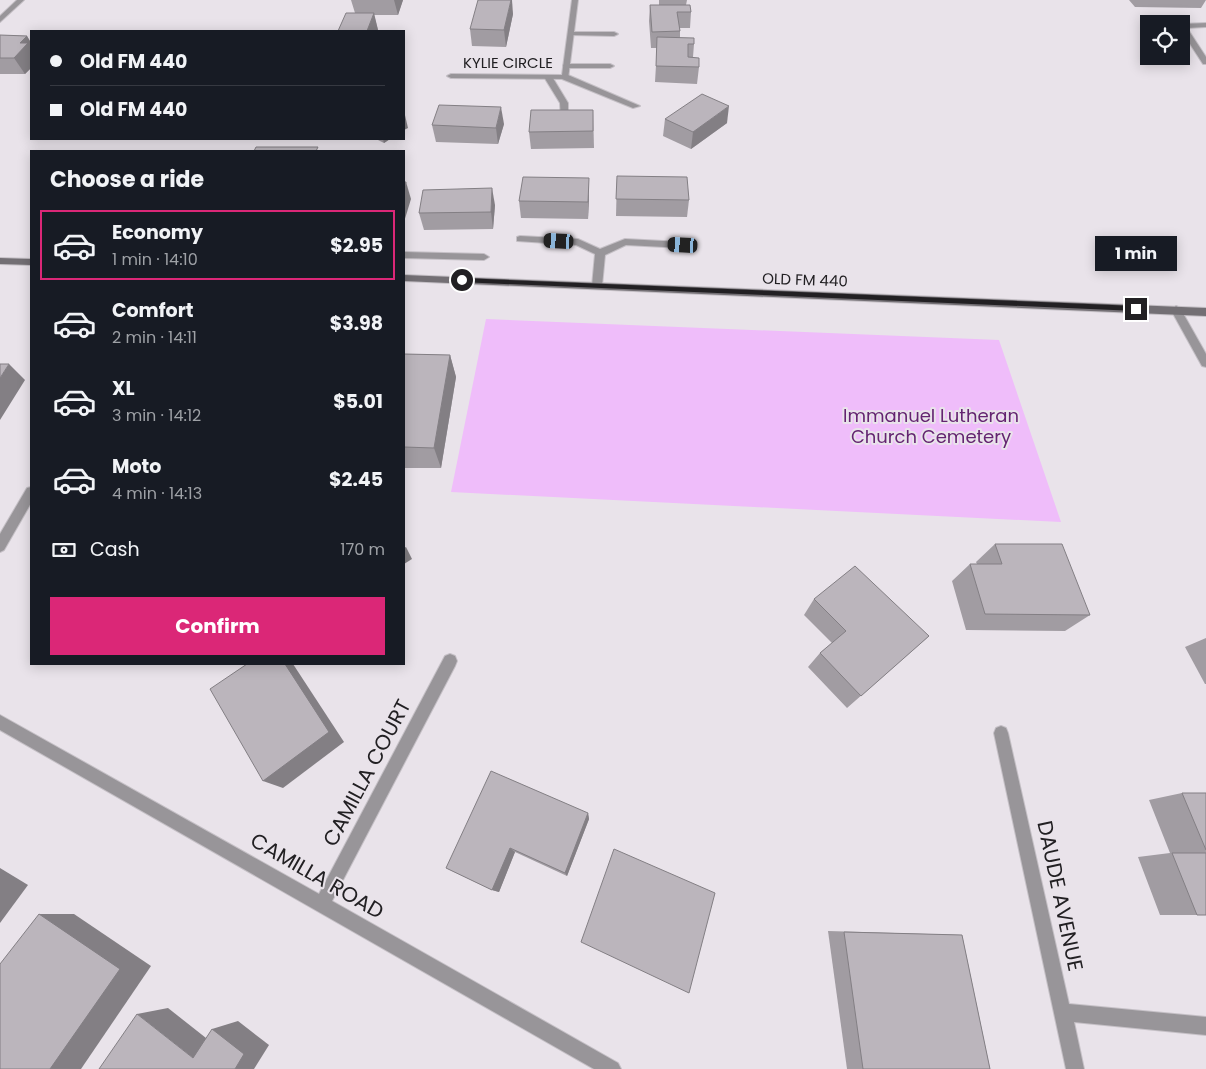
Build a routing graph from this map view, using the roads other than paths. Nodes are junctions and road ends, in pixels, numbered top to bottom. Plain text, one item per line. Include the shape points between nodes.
1 (21, 0) edge
2 (576, 0) edge
3 (0, 20) edge
4 (1206, 25) edge
5 (571, 33) junction
6 (614, 34) dead end
7 (1206, 62) edge
8 (567, 66) junction
9 (610, 66) dead end
10 (451, 76) dead end
11 (548, 77) junction
12 (565, 77) junction
13 (636, 106) dead end
14 (565, 120) edge
15 (520, 239) dead end
16 (683, 245) dead end
17 (600, 253) junction
18 (405, 257) edge
19 (484, 257) dead end
20 (0, 261) edge
21 (30, 262) edge
22 (405, 278) edge
23 (597, 286) junction
24 (1176, 310) junction
25 (1206, 312) edge
26 (1206, 363) edge
27 (30, 494) edge
28 (0, 546) edge
29 (450, 661) dead end
30 (0, 722) edge
31 (1001, 733) dead end
32 (322, 904) junction
33 (1062, 1012) junction
34 (1206, 1026) edge
35 (612, 1069) edge
36 (1074, 1069) edge

1 - 3 street
2 - 5 street
4 - 7 street via 1182,26
5 - 6 street
5 - 8 street
8 - 9 street
8 - 12 street
10 - 11 street, KYLIE CIRCLE
11 - 12 street, KYLIE CIRCLE
11 - 14 street via 564,102
12 - 13 street
15 - 17 street via 578,242
16 - 17 street via 626,242
17 - 23 street
18 - 19 street
20 - 21 street
22 - 23 street, OLD FM 440
23 - 24 street, OLD FM 440
24 - 25 street, OLD FM 440
24 - 26 street
27 - 28 street
29 - 32 street, CAMILLA COURT
30 - 32 street, CAMILLA ROAD
31 - 33 street, DAUDE AVENUE
32 - 35 street, CAMILLA ROAD
33 - 34 street
33 - 36 street, DAUDE AVENUE

